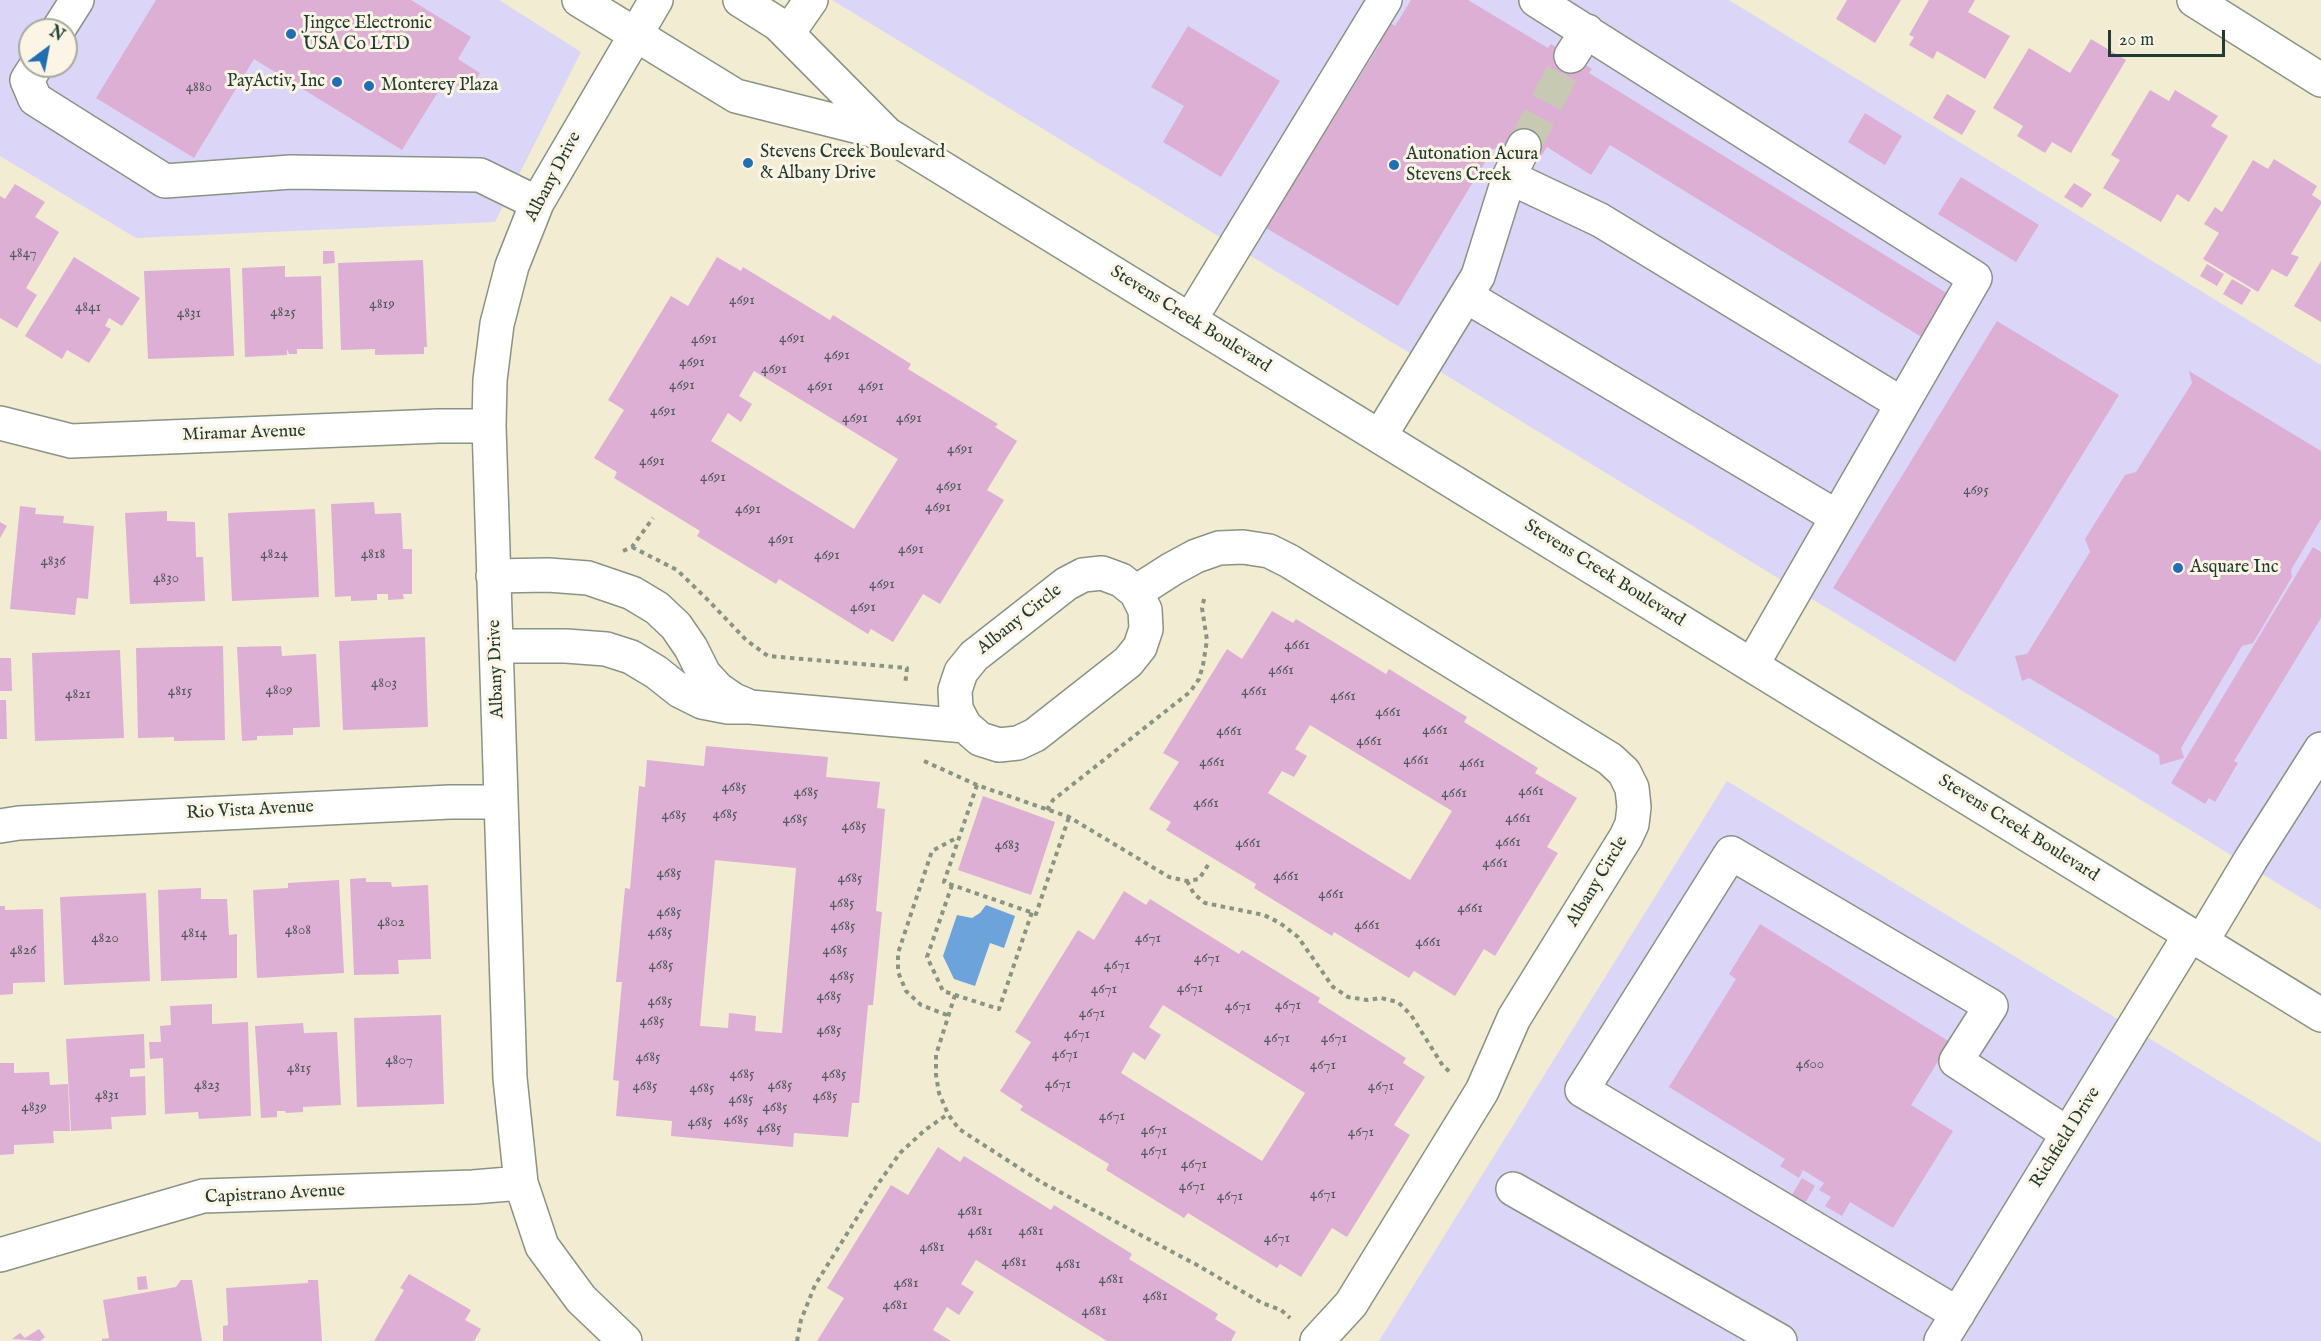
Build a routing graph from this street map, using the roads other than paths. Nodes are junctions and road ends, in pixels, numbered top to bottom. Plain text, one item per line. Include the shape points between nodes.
1 (77, 0) edge
2 (579, 0) edge
3 (656, 0) edge
4 (740, 0) edge
5 (811, 0) edge
6 (1384, 0) edge
7 (1536, 0) edge
8 (2194, 0) edge
9 (66, 18) edge
10 (788, 33) junction
11 (636, 34) junction
12 (28, 78) edge
13 (2321, 80) edge
14 (887, 134) junction
15 (1524, 146) tunnel mouth
16 (1509, 177) junction
17 (537, 203) junction
18 (1467, 296) junction
19 (1190, 320) junction
20 (1902, 404) junction
21 (0, 423) edge
22 (489, 426) junction
23 (1380, 436) junction
24 (1837, 517) junction
25 (494, 576) junction
26 (1136, 592) junction
27 (682, 635) junction
28 (496, 646) junction
29 (1752, 665) junction
30 (656, 672) junction
31 (750, 707) junction
32 (965, 726) junction
33 (2321, 749) edge
34 (501, 802) junction
35 (0, 826) edge
36 (2196, 938) junction
37 (2321, 1015) edge
38 (2068, 1134) junction
39 (521, 1183) junction
40 (1513, 1189) dead end
41 (0, 1255) edge
42 (1950, 1328) edge
43 (1307, 1333) edge
44 (1762, 1337) edge
45 (626, 1341) edge

1 - 9 street
2 - 11 street, Stevens Creek Boulevard
3 - 11 street, Albany Drive
4 - 10 street, Stevens Creek Boulevard
5 - 10 street
6 - 19 street
7 - 20 street via 1579,43 1975,278
8 - 13 street
10 - 14 street, Stevens Creek Boulevard
11 - 14 street, Stevens Creek Boulevard via 736,96
11 - 17 street, Albany Drive
12 - 17 street via 35,99 165,181 291,172 480,175
14 - 19 street, Stevens Creek Boulevard
15 - 16 street
16 - 18 street via 1478,276
16 - 20 street via 1600,220
17 - 22 street, Albany Drive via 512,266 497,324
18 - 23 street
18 - 24 street
19 - 23 street, Stevens Creek Boulevard
20 - 24 street
21 - 22 street, Miramar Avenue via 71,441
22 - 25 street, Albany Drive
23 - 29 street, Stevens Creek Boulevard
24 - 29 street
25 - 27 street via 588,578 632,593 657,608
25 - 28 street, Albany Drive
26 - 32 street, Albany Circle via 1121,580 1102,573 1083,575 1020,620 961,672 955,690 956,709
26 - 32 street via 1145,610 1146,629 1140,647 1128,662 1035,735 1018,743 999,745 980,739
26 - 43 street, Albany Circle via 1188,560 1219,548 1269,551 1610,759 1624,772 1632,788 1632,824 1626,837 1514,1018 1482,1091 1351,1305
27 - 30 street
27 - 31 street via 704,674 718,689
28 - 30 street via 606,649 631,657
28 - 34 street, Albany Drive
29 - 36 street, Stevens Creek Boulevard
30 - 31 street via 702,702
31 - 32 street
33 - 36 street, Richfield Drive
34 - 35 street, Rio Vista Avenue via 438,802
34 - 39 street, Albany Drive via 510,1078
36 - 37 street, Stevens Creek Boulevard
36 - 38 street, Richfield Drive
38 - 42 street, Richfield Drive
38 - 42 street via 1956,1061 1991,1006 1731,853 1582,1090
39 - 41 street, Capistrano Avenue via 203,1196
39 - 45 street, Albany Drive via 542,1246 581,1299
40 - 44 street

